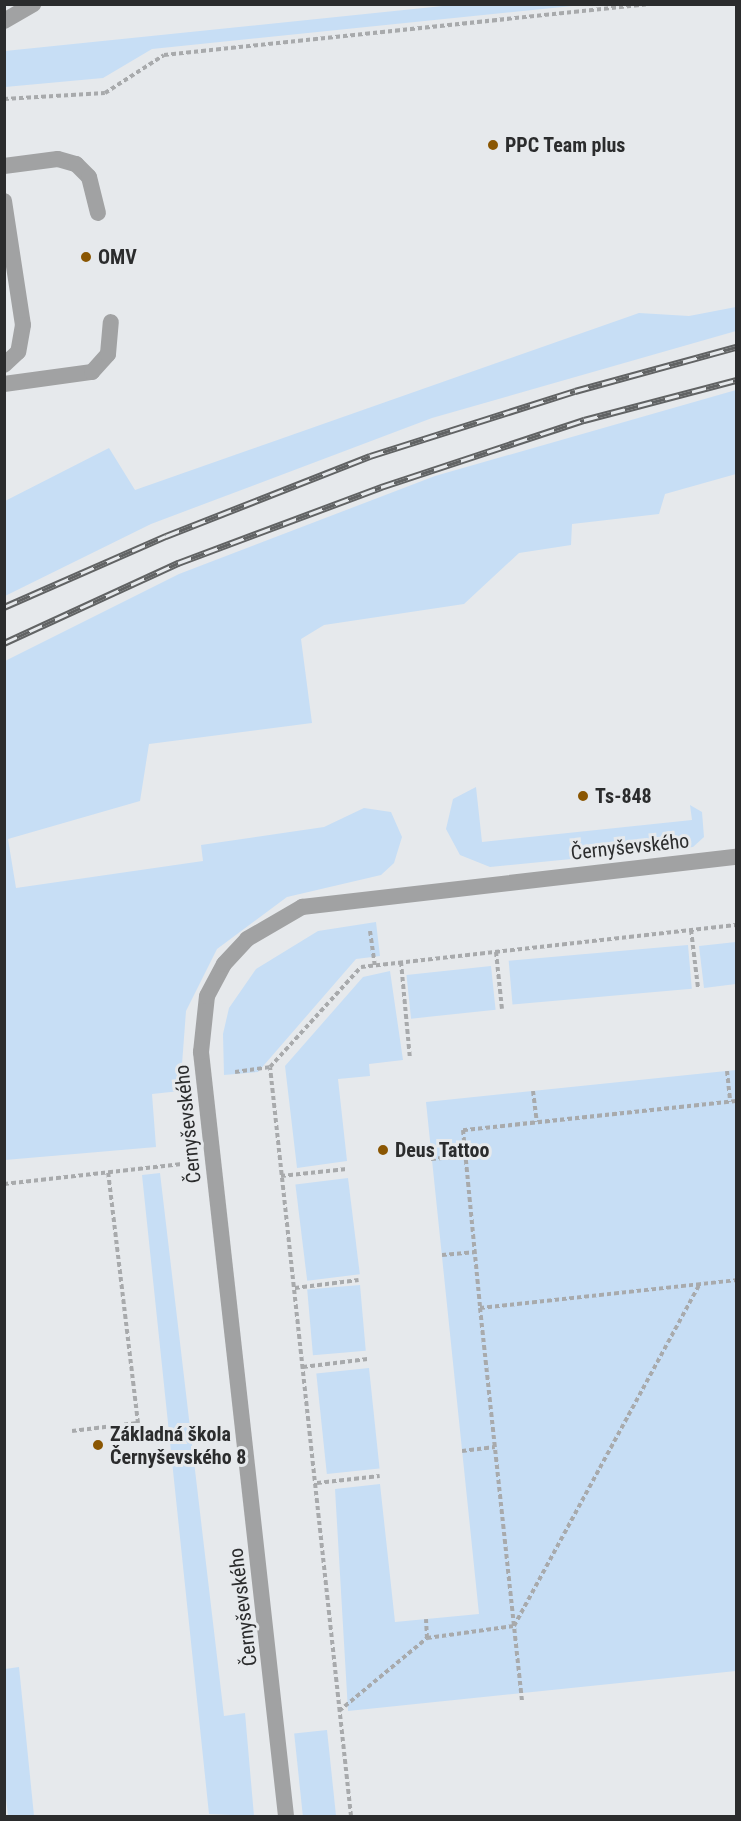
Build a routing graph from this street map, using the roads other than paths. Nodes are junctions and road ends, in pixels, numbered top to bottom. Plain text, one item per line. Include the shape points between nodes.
1 (33, 4) edge
2 (4, 21) edge
3 (4, 166) edge
4 (4, 201) edge
5 (98, 213) dead end
6 (111, 322) dead end
7 (4, 365) edge
8 (4, 384) edge
9 (736, 857) edge
10 (286, 1816) edge

1 - 2 street
3 - 5 street via 58,159 76,164 89,177
4 - 7 street via 23,325 18,351
6 - 8 street via 108,354 92,372
9 - 10 street, Černyševského via 338,900 273,920 224,964 207,996 201,1052

